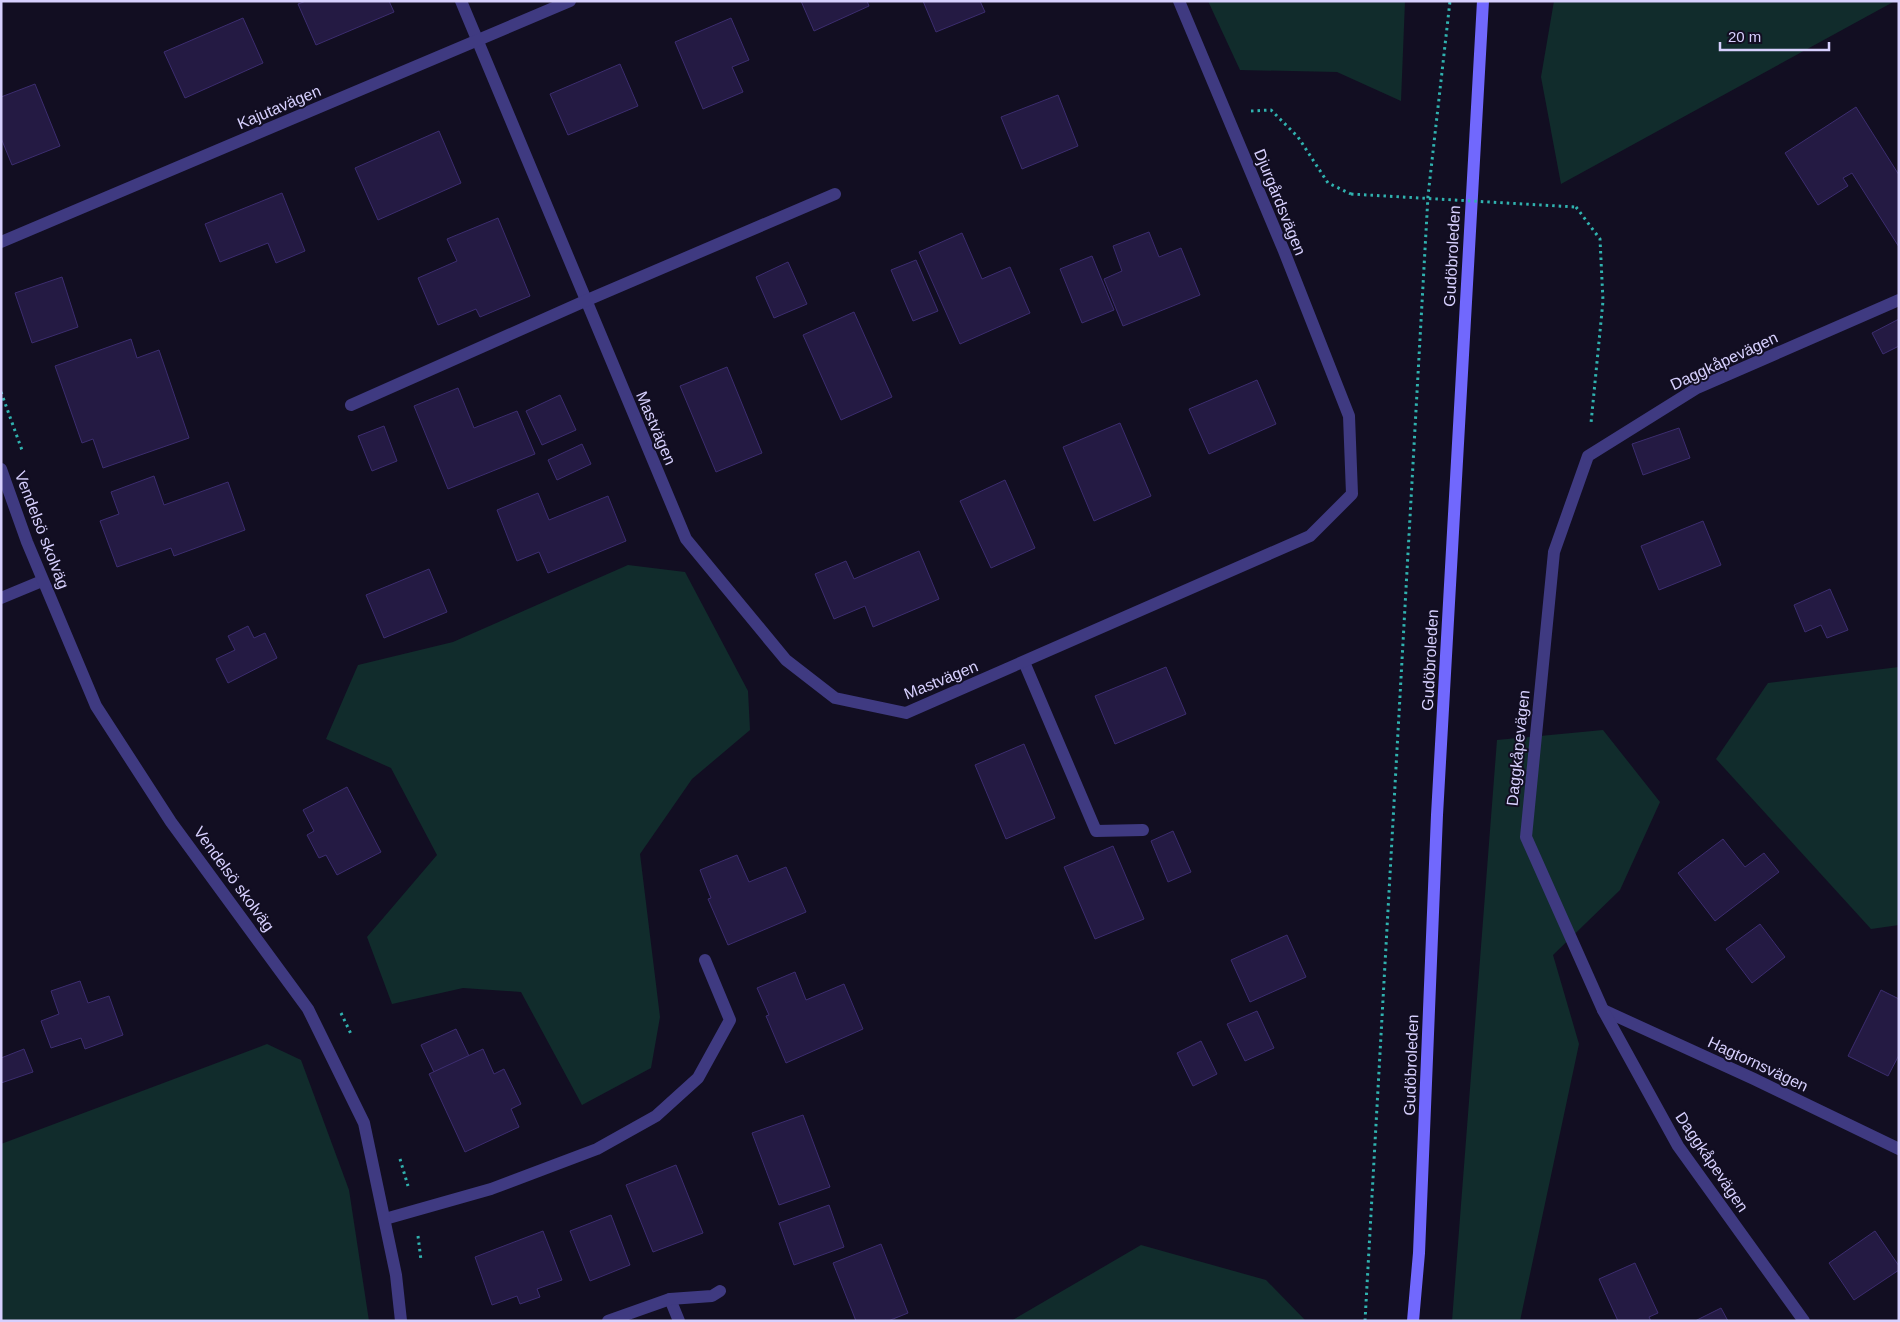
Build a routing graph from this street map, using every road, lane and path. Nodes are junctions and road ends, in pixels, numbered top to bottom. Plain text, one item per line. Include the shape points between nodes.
1 (460, 1) edge
2 (570, 1) edge
3 (1179, 1) edge
4 (1450, 1) edge
5 (1483, 1) edge
6 (478, 40) junction
7 (1226, 111) junction
8 (835, 194) dead end
9 (1, 242) edge
10 (1899, 300) edge
11 (585, 301) junction
12 (351, 405) dead end
13 (1349, 416) joint
14 (1588, 456) junction
15 (1, 469) edge
16 (42, 581) junction
17 (1, 598) edge
18 (1024, 662) junction
19 (1143, 830) dead end
20 (705, 960) dead end
21 (1603, 1010) junction
22 (1899, 1149) edge
23 (385, 1218) junction
24 (720, 1291) dead end
25 (670, 1299) junction
26 (401, 1321) edge
27 (608, 1321) edge
28 (679, 1321) edge
29 (1365, 1321) edge
30 (1413, 1321) edge
31 (1804, 1321) edge

1 - 6 street, Mastvägen
2 - 6 street, Kajutavägen
3 - 7 street, Djurgårdsvägen
4 - 29 path via 1428,196
5 - 30 main road, Gudöbroleden
6 - 9 street, Kajutavägen
6 - 11 street, Mastvägen
7 - 13 street, Djurgårdsvägen
7 - 14 path, bridge via 1271,110 1298,137 1328,182 1351,194 1576,207 1600,239 1603,292
8 - 11 street
10 - 14 street, Daggkåpevägen via 1697,388
11 - 12 street
11 - 18 street, Mastvägen via 686,538 786,660 835,698 906,713
13 - 18 street, Mastvägen via 1352,494 1310,536
14 - 21 street, Daggkåpevägen via 1554,552 1526,836
15 - 16 street, Vendelsö skolväg
16 - 17 street
16 - 23 street, Vendelsö skolväg via 96,706 171,822 308,1008 364,1123
18 - 19 street via 1096,831
20 - 23 street via 730,1020 698,1078 656,1116 597,1149 491,1189
21 - 22 street, Hagtornsvägen
21 - 31 street, Daggkåpevägen via 1678,1146
23 - 26 street, Vendelsö skolväg
24 - 25 street via 712,1296
25 - 27 street
25 - 28 street

